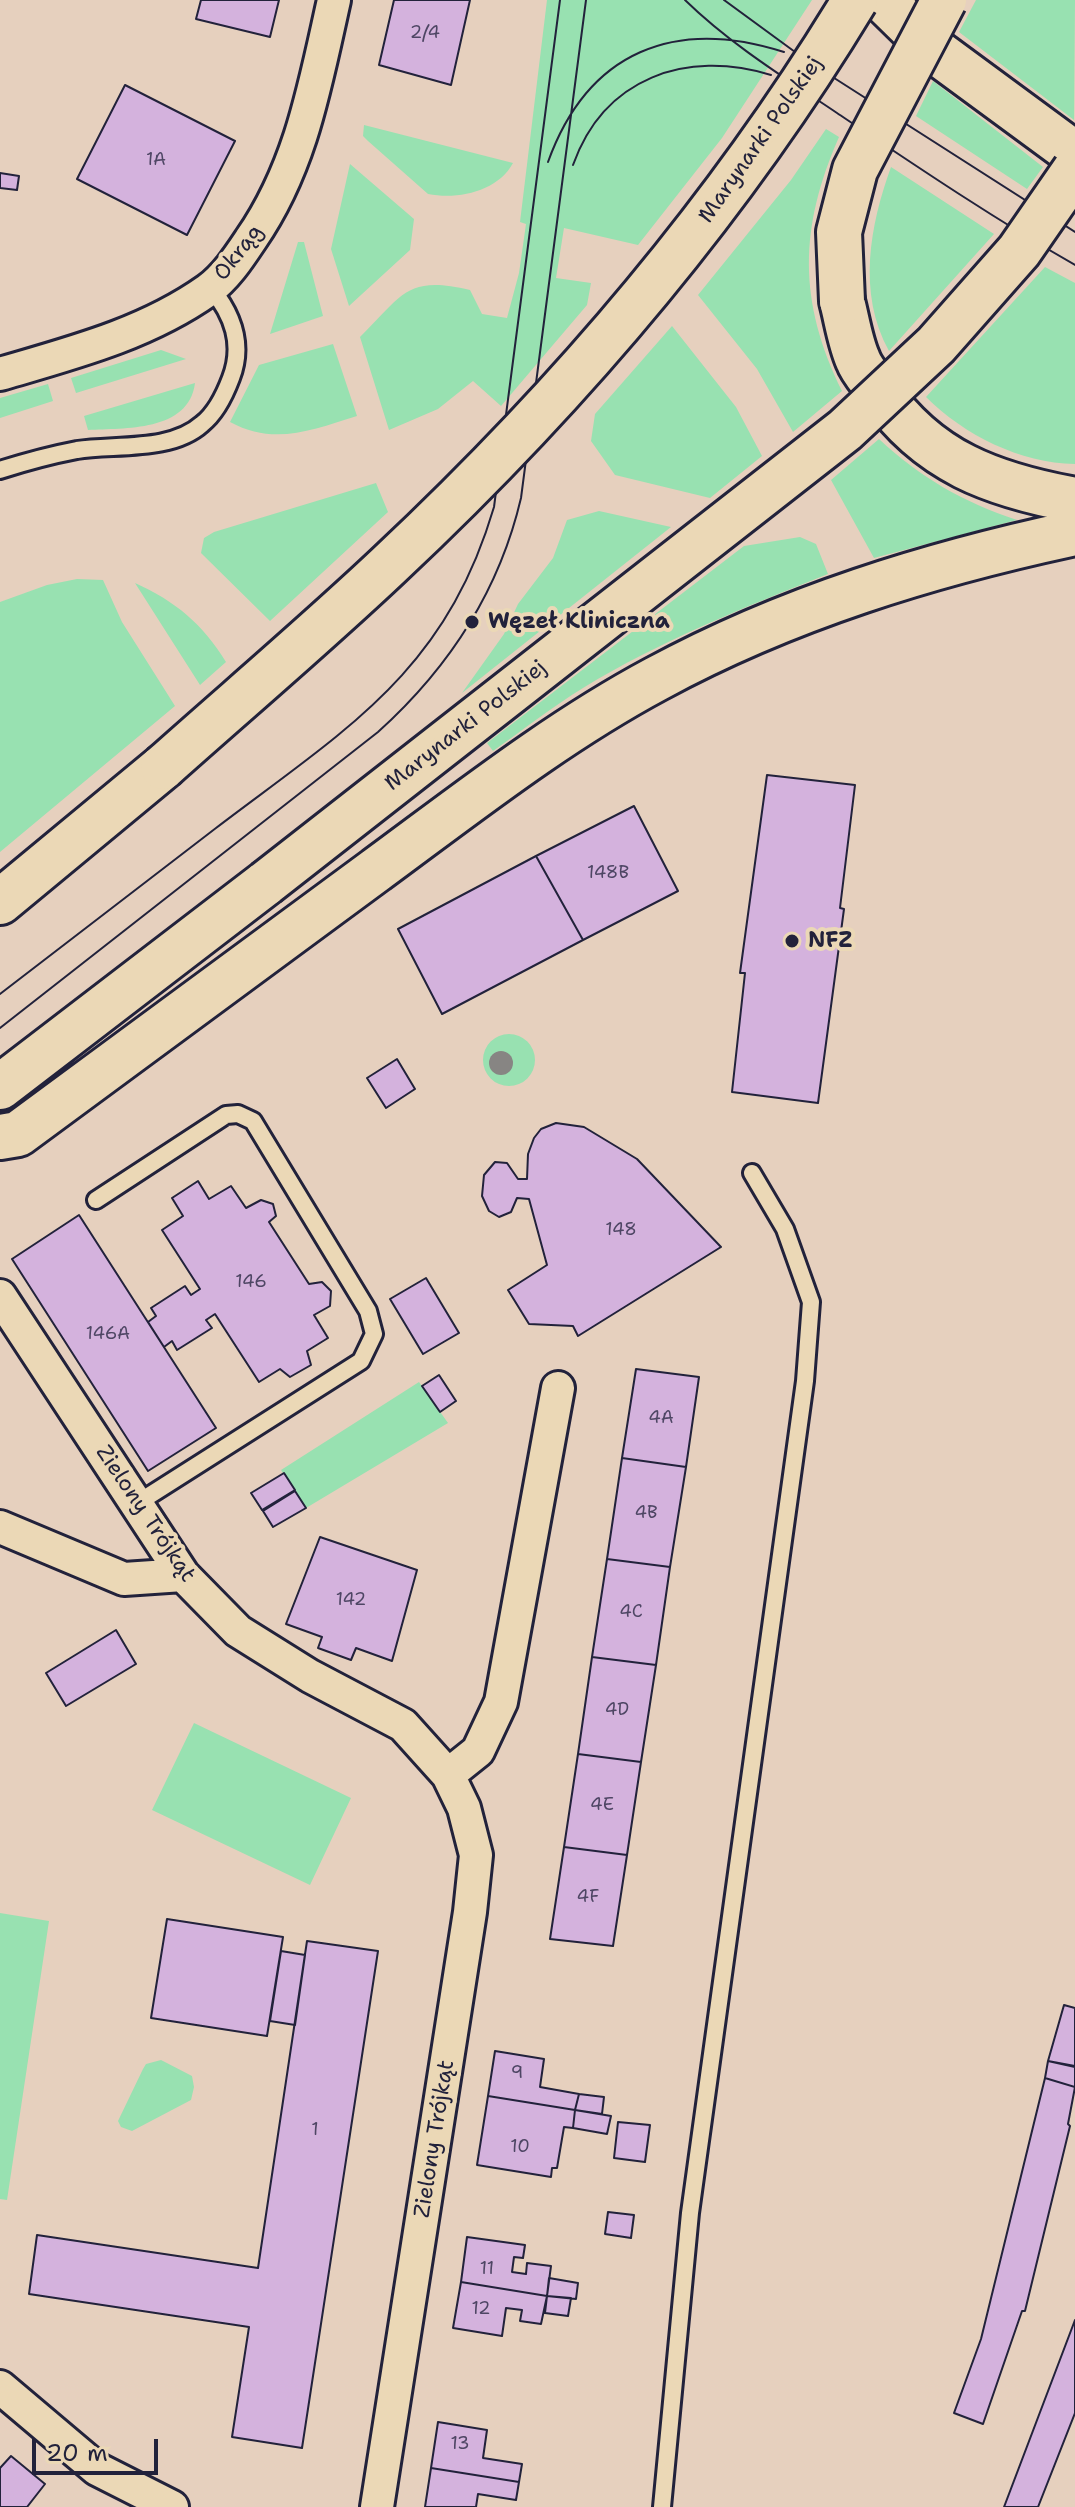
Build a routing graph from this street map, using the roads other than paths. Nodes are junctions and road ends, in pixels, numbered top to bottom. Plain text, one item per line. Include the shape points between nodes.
1 (334, 0) edge
2 (855, 0) edge
3 (883, 0) edge
4 (944, 0) edge
5 (1075, 154) edge
6 (1075, 170) edge
7 (211, 288) junction
8 (0, 374) edge
9 (0, 470) edge
10 (1075, 500) edge
11 (1075, 533) edge
12 (0, 902) edge
13 (0, 1087) edge
14 (0, 1137) edge
15 (752, 1173) dead end
16 (96, 1200) dead end
17 (0, 1296) edge
18 (558, 1388) dead end
19 (136, 1504) junction
20 (0, 1527) edge
21 (183, 1575) junction
22 (448, 1775) junction
23 (0, 2387) edge
24 (172, 2507) edge
25 (377, 2507) edge
26 (662, 2507) edge

1 - 7 street, Okrąg via 306,124 286,181 235,262
2 - 12 main road, Marynarki Polskiej, bridge via 807,80 726,195 545,408 390,564 163,767
3 - 5 main road via 935,51
4 - 10 main road, bridge via 848,190 839,232 842,301 858,362 897,417 933,448 975,474 1016,489
6 - 13 main road, Marynarki Polskiej, bridge via 1019,251 946,333 845,430
7 - 8 street, Okrąg via 170,314 109,341
7 - 9 lane via 234,328 238,358 224,395 202,424 166,441 79,450
11 - 14 main road via 893,579 816,606 658,678 574,727 18,1134
15 - 26 lane via 785,1229 811,1302 803,1396 690,2213
16 - 19 lane via 226,1115 253,1121 368,1311 374,1334 361,1361
17 - 19 street, Zielony Trójkąt
18 - 22 street via 501,1702 478,1751
19 - 21 street, Zielony Trójkąt
20 - 21 street via 124,1579
21 - 22 street, Zielony Trójkąt via 238,1631 403,1725
22 - 25 street, Zielony Trójkąt via 464,1808 476,1855
23 - 24 street via 97,2469

